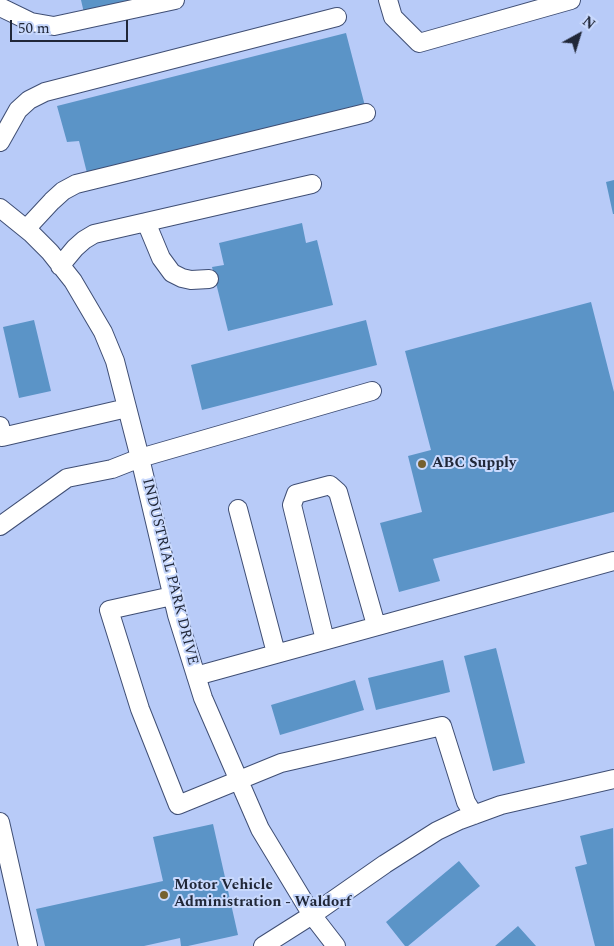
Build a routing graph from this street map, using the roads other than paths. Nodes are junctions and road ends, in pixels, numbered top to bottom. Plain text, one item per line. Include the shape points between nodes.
1 (175, 0) edge
2 (388, 0) edge
3 (571, 0) edge
4 (0, 7) edge
5 (337, 17) dead end
6 (366, 113) dead end
7 (0, 142) edge
8 (312, 184) dead end
9 (0, 208) edge
10 (146, 222) junction
11 (26, 229) junction
12 (60, 266) junction
13 (209, 279) dead end
14 (372, 391) dead end
15 (127, 408) junction
16 (1, 433) edge
17 (140, 458) junction
18 (238, 509) dead end
19 (0, 526) edge
20 (614, 561) edge
21 (172, 596) junction
22 (376, 626) junction
23 (325, 640) junction
24 (276, 653) junction
25 (196, 676) junction
26 (614, 779) edge
27 (238, 781) junction
28 (474, 815) junction
29 (0, 822) edge
30 (312, 916) junction
31 (28, 946) edge
32 (263, 946) edge
33 (336, 946) edge

1 - 4 street via 54,26 31,22
2 - 3 street via 393,17 419,43
5 - 7 street via 44,92 18,110
6 - 11 street via 76,184 52,200
8 - 10 street
9 - 11 street, INDUSTRIAL PARK DRIVE
10 - 12 street via 94,234
10 - 13 street via 161,258 172,273 191,280
11 - 12 street, INDUSTRIAL PARK DRIVE
12 - 15 street, INDUSTRIAL PARK DRIVE via 88,304 103,332 115,361
14 - 17 street
15 - 16 street
15 - 17 street, INDUSTRIAL PARK DRIVE
17 - 19 street via 112,469 67,478
17 - 21 street, INDUSTRIAL PARK DRIVE
18 - 24 street
20 - 22 street
21 - 25 street, INDUSTRIAL PARK DRIVE
21 - 27 street via 109,610 140,709 178,805
22 - 23 street
22 - 23 street via 338,492 330,485 296,494 292,505
23 - 24 street
24 - 25 street
25 - 27 street, INDUSTRIAL PARK DRIVE
26 - 28 street via 500,805
27 - 28 street via 281,763 442,726 466,802
27 - 30 street, INDUSTRIAL PARK DRIVE via 260,829
28 - 30 street via 419,841
29 - 31 street
30 - 32 street
30 - 33 street, INDUSTRIAL PARK DRIVE

